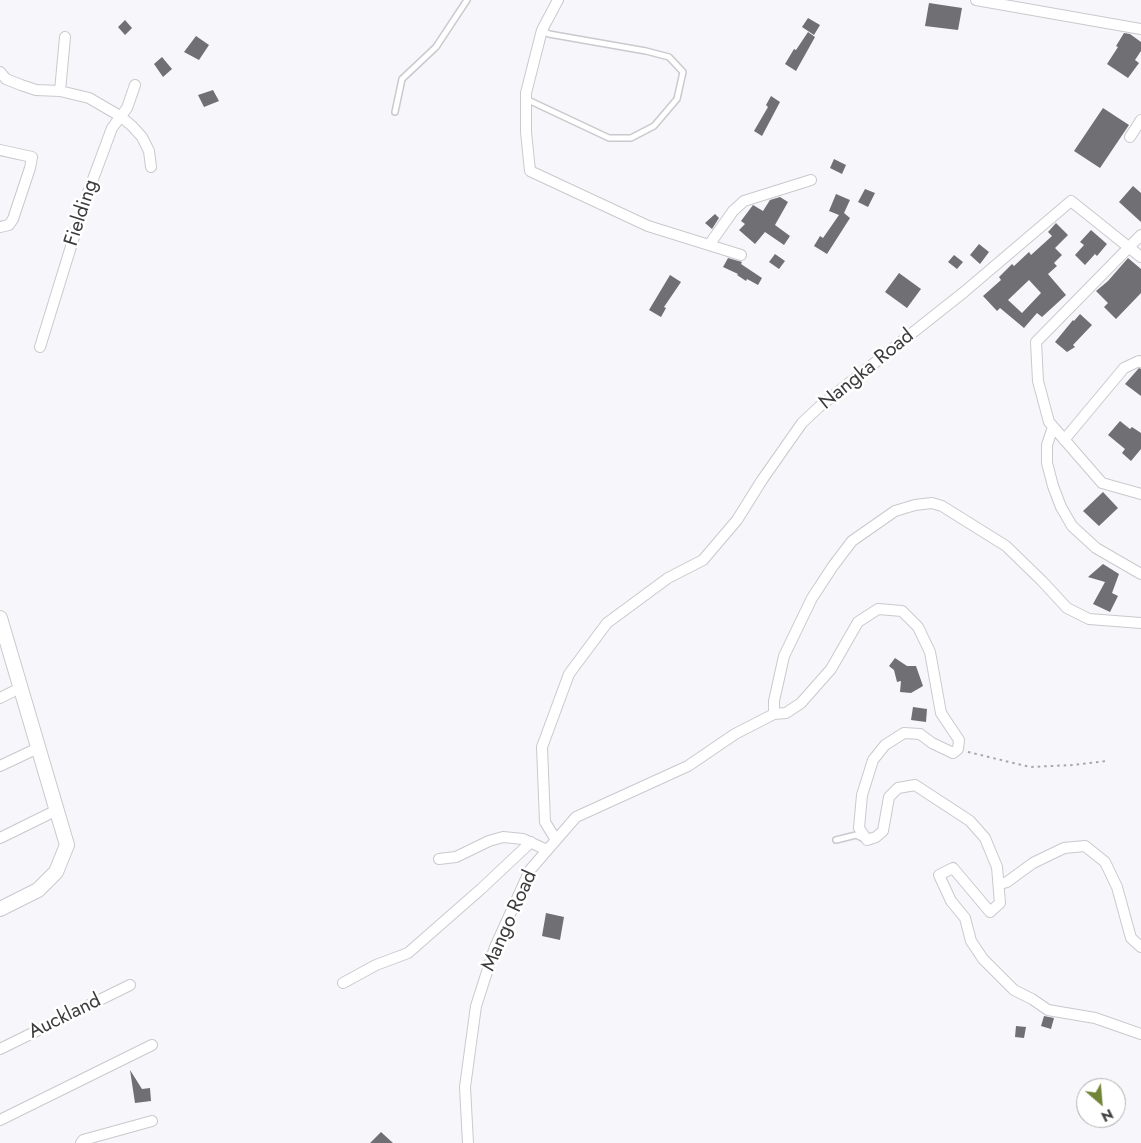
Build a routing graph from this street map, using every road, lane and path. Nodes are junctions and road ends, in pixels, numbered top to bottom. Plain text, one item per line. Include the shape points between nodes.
1 (467, 0) edge
2 (558, 0) edge
3 (976, 0) edge
4 (991, 1) edge
5 (1141, 29) edge
6 (542, 30) junction
7 (65, 37) dead end
8 (0, 72) edge
9 (135, 85) dead end
10 (60, 91) junction
11 (526, 98) junction
12 (395, 112) dead end
13 (120, 116) junction
14 (1141, 120) edge
15 (1130, 137) dead end
16 (0, 150) edge
17 (151, 167) dead end
18 (811, 180) dead end
19 (0, 227) edge
20 (1141, 235) edge
21 (709, 245) junction
22 (1129, 248) junction
23 (741, 255) dead end
24 (1141, 257) edge
25 (40, 347) dead end
26 (1141, 362) edge
27 (1053, 427) junction
28 (1064, 440) junction
29 (1141, 494) edge
30 (1141, 574) edge
31 (1, 623) edge
32 (1141, 623) edge
33 (20, 688) junction
34 (0, 698) edge
35 (774, 714) junction
36 (38, 748) junction
37 (958, 749) junction
38 (1106, 761) dead end
39 (0, 766) edge
40 (58, 810) junction
41 (0, 838) edge
42 (556, 840) junction
43 (836, 840) dead end
44 (867, 840) junction
45 (530, 842) junction
46 (547, 850) junction
47 (439, 859) dead end
48 (1000, 884) junction
49 (0, 909) edge
50 (1141, 948) edge
51 (343, 983) dead end
52 (130, 985) dead end
53 (1141, 1034) edge
54 (152, 1045) dead end
55 (0, 1049) edge
56 (0, 1120) edge
57 (152, 1121) dead end
58 (81, 1143) edge
59 (468, 1143) edge

1 - 12 lane via 436,47 402,79
2 - 6 street
3 - 4 street
4 - 5 street
6 - 11 street
6 - 11 lane via 669,57 683,72 678,99 654,126 631,138 609,138
7 - 10 street
8 - 10 street via 21,86
9 - 13 street, Fielding via 127,108
10 - 13 street via 89,98
11 - 21 street via 530,171 648,226
13 - 17 street via 142,137 149,151
13 - 25 street, Fielding via 112,128 86,198
14 - 15 street
16 - 19 street via 32,156 13,219 9,225
18 - 21 street via 744,202 733,211
20 - 22 street
21 - 23 street
22 - 24 street
22 - 27 street via 1036,342 1038,382
22 - 42 street, Nangka Road via 1071,201 964,292 819,407 802,424 737,520 702,560 668,578 607,623 569,674 542,747 545,822
26 - 28 street via 1124,368
27 - 28 street
27 - 30 street via 1046,445 1047,463 1058,500 1072,526 1096,548
28 - 29 street via 1102,483
31 - 33 street
32 - 35 street via 1089,619 1067,608 1006,546 942,506 932,503 915,505 895,511 852,541 833,566 812,598 784,656
33 - 34 street
33 - 36 street
35 - 37 street, Mango Road via 786,713 802,703 831,668 858,622 878,609 902,611 918,627 930,652 941,713 959,740
35 - 42 street, Mango Road via 735,734 688,766 576,816
36 - 39 street
36 - 40 street
37 - 38 path via 1030,767
37 - 44 street via 953,753 920,734 904,733 885,745 873,760 862,795 859,828
40 - 41 street
40 - 49 street via 67,845 56,872 38,890
42 - 46 street, Mango Road
43 - 44 lane via 856,835
44 - 48 street via 883,831 889,797 898,788 915,785 970,821 985,838
45 - 46 street
45 - 47 street via 503,837 456,857
45 - 51 street via 481,890 408,953 376,965
46 - 59 street, Mango Road via 530,870 499,938 476,1006 465,1087
48 - 50 street via 1064,848 1085,846 1105,862 1117,887 1132,938
48 - 53 street via 1000,903 990,912 953,868 939,875 951,901 965,918 971,942 983,959 1014,990 1048,1010 1095,1018
52 - 55 street, Auckland
54 - 56 street
57 - 58 street

